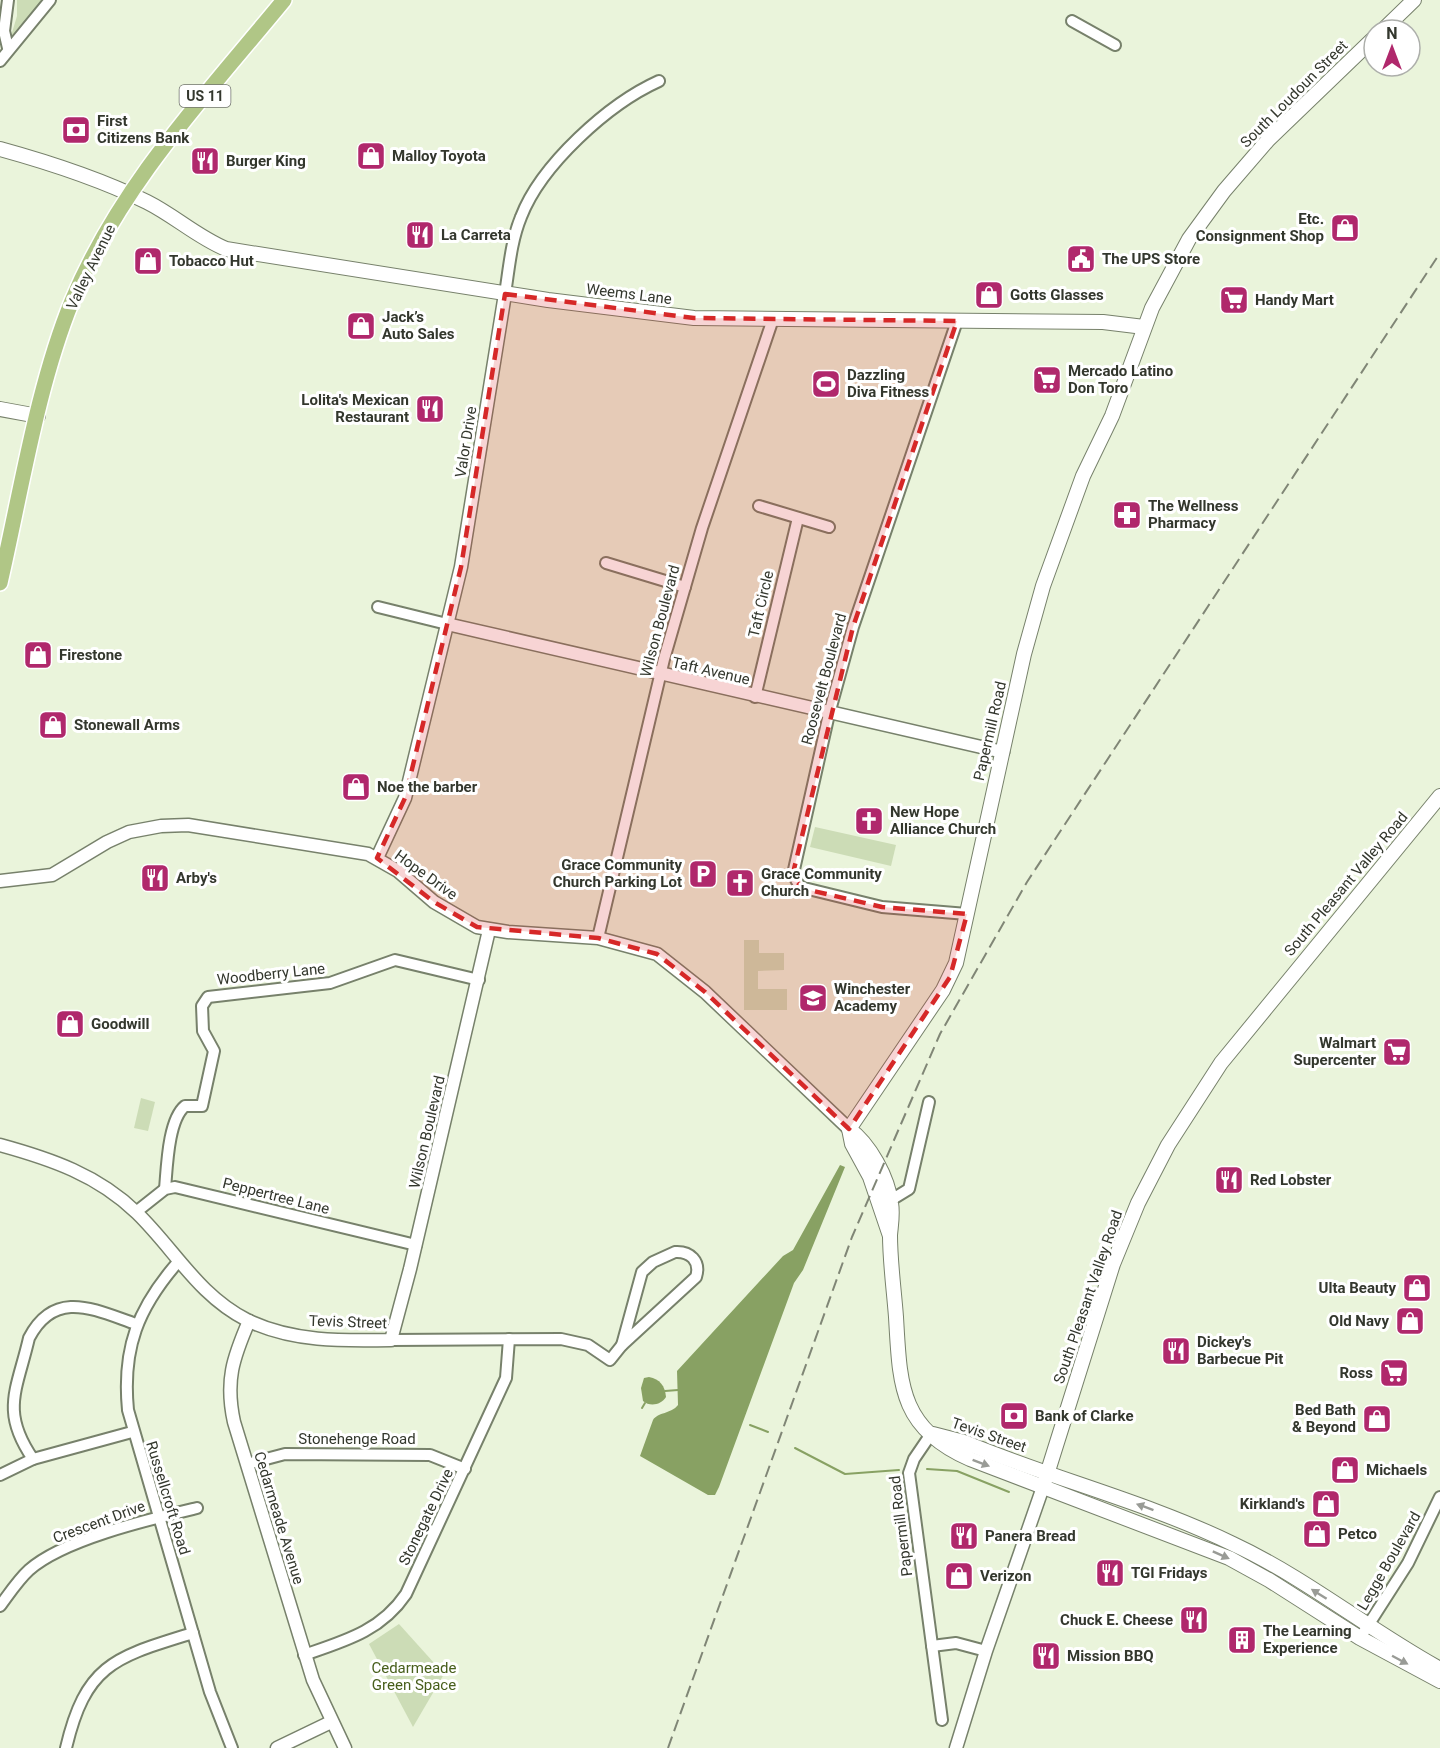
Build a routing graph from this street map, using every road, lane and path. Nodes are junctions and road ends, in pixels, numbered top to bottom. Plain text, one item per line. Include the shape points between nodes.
1 (8, 0) edge
2 (50, 0) edge
3 (284, 0) edge
4 (1414, 0) edge
5 (1395, 18) edge
6 (1072, 21) dead end
7 (1115, 45) dead end
8 (8, 48) junction
9 (1362, 50) edge
10 (0, 61) edge
11 (659, 81) dead end
12 (0, 149) edge
13 (129, 194) junction
14 (505, 294) junction
15 (773, 319) junction
16 (957, 321) junction
17 (1144, 327) junction
18 (0, 410) edge
19 (38, 416) junction
20 (759, 506) dead end
21 (798, 518) junction
22 (829, 527) dead end
23 (606, 563) dead end
24 (0, 583) edge
25 (685, 586) junction
26 (378, 608) dead end
27 (447, 624) junction
28 (660, 674) junction
29 (754, 697) junction
30 (829, 714) junction
31 (1003, 752) junction
32 (1440, 796) edge
33 (377, 858) junction
34 (0, 881) edge
35 (967, 914) junction
36 (489, 930) junction
37 (598, 938) junction
38 (479, 980) junction
39 (929, 1102) dead end
40 (849, 1129) junction
41 (0, 1145) edge
42 (165, 1189) junction
43 (891, 1200) junction
44 (136, 1212) junction
45 (890, 1236) junction
46 (416, 1245) junction
47 (178, 1262) junction
48 (249, 1320) junction
49 (136, 1324) junction
50 (508, 1338) junction
51 (390, 1340) junction
52 (622, 1345) junction
53 (132, 1432) junction
54 (931, 1434) junction
55 (33, 1459) junction
56 (247, 1464) junction
57 (465, 1469) junction
58 (1048, 1473) junction
59 (0, 1474) edge
60 (1043, 1487) junction
61 (1440, 1497) edge
62 (196, 1508) dead end
63 (158, 1517) junction
64 (0, 1606) edge
65 (1368, 1625) junction
66 (193, 1633) junction
67 (1360, 1638) junction
68 (932, 1646) junction
69 (986, 1651) junction
70 (304, 1655) junction
71 (1440, 1669) edge
72 (1440, 1681) edge
73 (942, 1720) dead end
74 (331, 1722) junction
75 (66, 1748) edge
76 (232, 1748) edge
77 (277, 1748) edge
78 (345, 1748) edge
79 (956, 1748) edge

1 - 8 street via 4,31
2 - 8 street
3 - 13 main road, Valley Avenue / US 11 via 152,160
4 - 5 main road
6 - 7 street
8 - 10 street
9 - 17 main road, South Loudoun Street via 1268,140 1224,191 1189,239
11 - 14 street, Valor Drive via 627,97 588,128 531,197 516,233
12 - 13 main road, Weems Lane via 59,165
13 - 14 main road, Weems Lane via 226,249
13 - 19 main road, Valley Avenue / US 11 via 72,301
14 - 15 main road, Weems Lane via 667,316
14 - 27 street, Valor Drive via 466,543
15 - 16 main road, Weems Lane
15 - 25 street, Wilson Boulevard
16 - 17 main road, Weems Lane via 1103,322
16 - 30 street, Roosevelt Boulevard via 860,606
17 - 31 main road, Papermill Road via 1109,422 1075,495 1043,586
18 - 19 main road
19 - 24 main road, Valley Avenue / US 11
20 - 21 street
21 - 22 street
21 - 29 street, Taft Circle
23 - 25 street
25 - 28 street, Wilson Boulevard
26 - 27 street, Taft Avenue
27 - 28 street, Taft Avenue
27 - 33 street, Valor Drive via 405,798
28 - 29 street, Taft Avenue
28 - 37 street, Wilson Boulevard
29 - 30 street, Taft Avenue
30 - 31 street, Taft Avenue
30 - 35 street, Roosevelt Boulevard via 794,869 798,885 882,907
31 - 35 main road, Papermill Road
32 - 58 main road, South Pleasant Valley Road via 1221,1063 1168,1145 1113,1264
33 - 34 street, Hope Drive via 349,849 175,825 121,835 52,875
33 - 36 street, Hope Drive via 434,902
35 - 40 main road, Papermill Road via 950,977
36 - 37 street, Hope Drive
36 - 38 street, Wilson Boulevard
37 - 40 street, Hope Drive via 657,954 675,967
38 - 42 street, Woodberry Lane via 395,960 330,984 208,997 202,1006 203,1031 214,1051 202,1106 185,1106 177,1115 167,1156
38 - 46 street, Wilson Boulevard
39 - 43 street via 911,1185
40 - 43 main road via 865,1144
40 - 45 main road
41 - 44 street, Tevis Street via 78,1171
42 - 44 street
42 - 46 street, Peppertree Lane via 187,1189
43 - 45 main road
44 - 47 street, Tevis Street
45 - 54 main road via 901,1382 915,1417
46 - 51 street, Wilson Boulevard
47 - 48 street, Tevis Street via 216,1300
47 - 49 street, Russellcroft Road via 148,1299
48 - 51 street, Tevis Street via 304,1338
48 - 56 street, Cedarmeade Avenue via 233,1357 229,1388
49 - 53 street, Russellcroft Road via 126,1374
49 - 55 street via 74,1306 48,1315 33,1329 13,1407 15,1425
50 - 51 street, Tevis Street
50 - 52 street, Tevis Street via 579,1341 610,1360
50 - 57 street, Stonegate Drive via 506,1378
52 - 52 street via 693,1281 698,1271 691,1256 675,1252 642,1272
53 - 55 street
53 - 63 street, Russellcroft Road
54 - 58 main road, Tevis Street
54 -> 60 main road, Tevis Street via 955,1452
54 - 68 street, Papermill Road via 909,1473
55 - 59 street
56 - 57 street, Stonehenge Road via 285,1454 430,1455
56 - 70 street, Cedarmeade Avenue
57 - 70 street, Stonegate Drive via 398,1606 372,1629
58 - 60 main road, South Pleasant Valley Road
65 -> 58 main road, Tevis Street via 1236,1545
60 -> 67 main road, Tevis Street via 1228,1558
60 - 69 street, South Pleasant Valley Road
61 - 65 street, Legge Boulevard via 1413,1554
62 - 63 street, Crescent Drive
63 - 64 street, Crescent Drive via 49,1557 28,1571
63 - 66 street, Russellcroft Road
65 - 67 street, Legge Boulevard
65 - 71 main road, Tevis Street
66 - 75 street via 143,1649 101,1672 77,1706
66 - 76 street, Russellcroft Road
67 -> 72 main road, Tevis Street
68 - 69 street via 956,1643
68 - 73 street, Papermill Road
69 - 79 street, South Pleasant Valley Road
70 - 74 street, Cedarmeade Avenue
74 - 77 street
74 - 78 street, Cedarmeade Avenue

